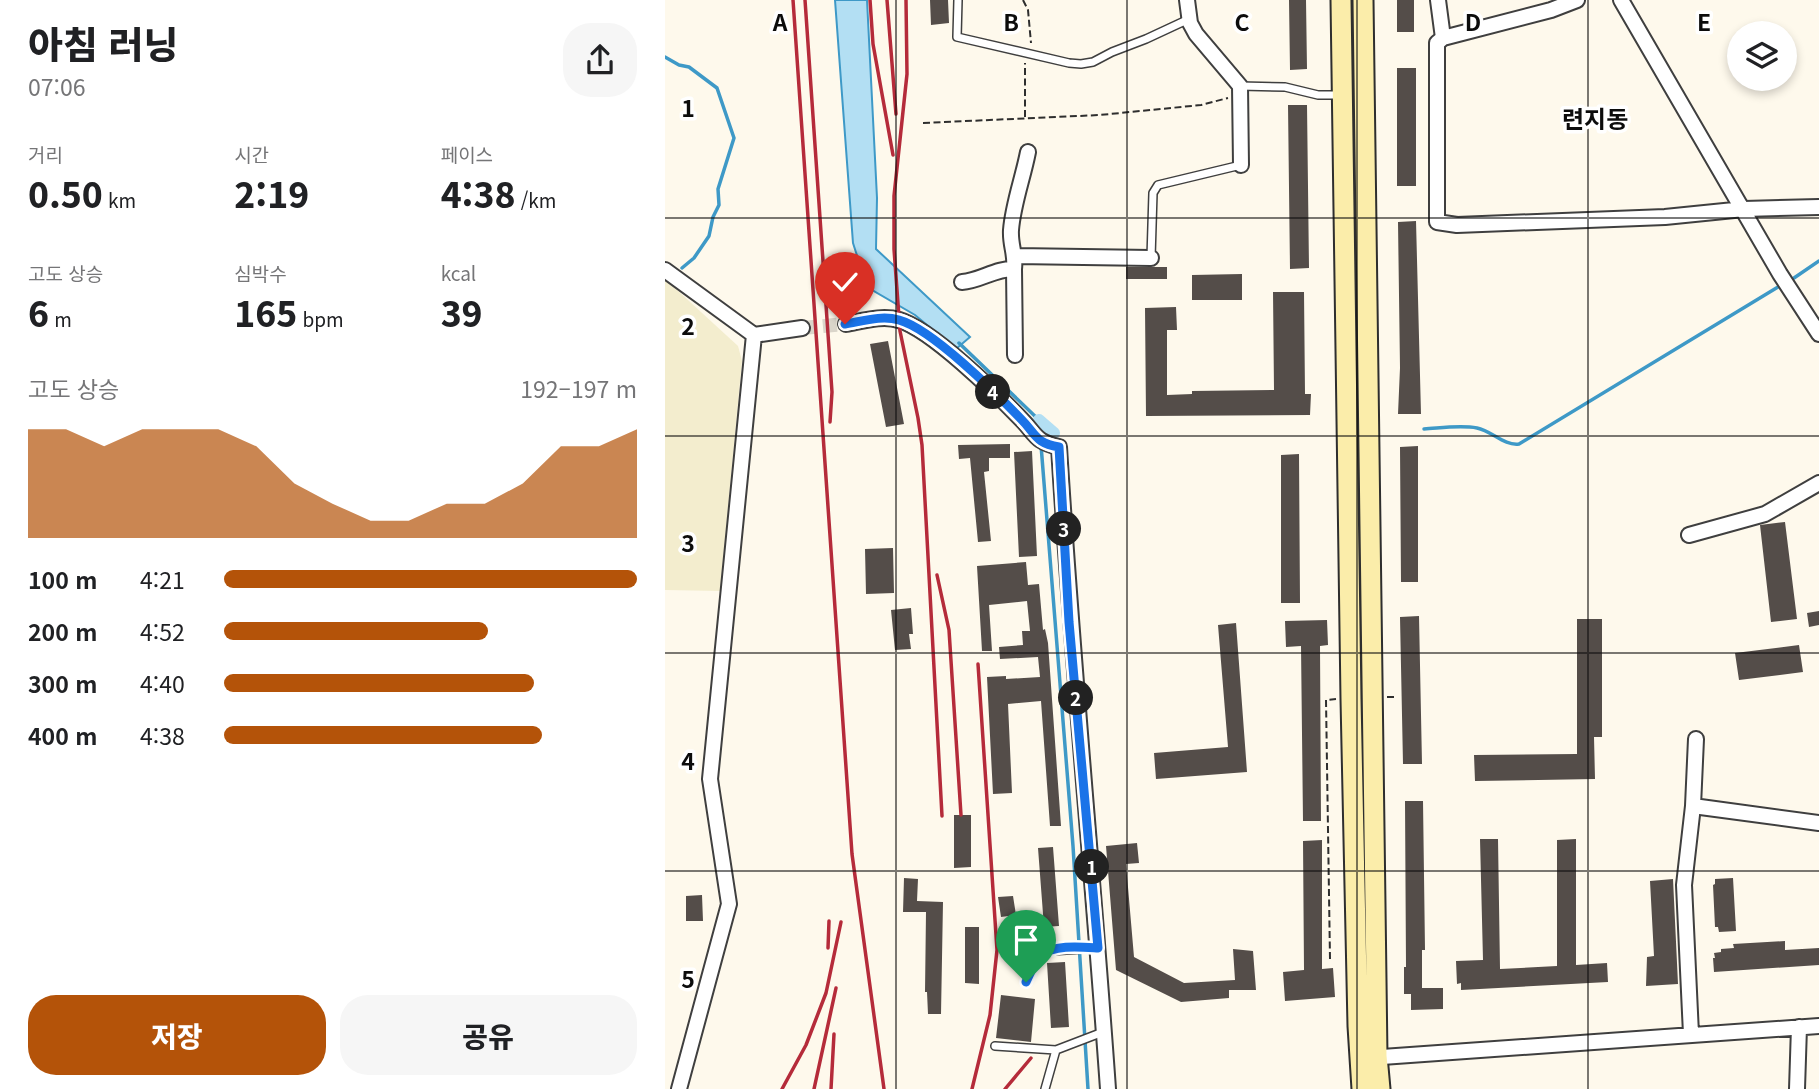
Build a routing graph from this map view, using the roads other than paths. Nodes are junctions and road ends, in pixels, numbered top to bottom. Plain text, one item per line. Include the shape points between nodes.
1 (958, 0) edge
2 (1187, 0) edge
3 (1341, 0) edge
4 (1363, 0) edge
5 (1438, 0) edge
6 (1577, 0) edge
7 (1621, 0) edge
8 (1189, 19) junction
9 (1443, 38) junction
10 (1240, 91) junction
11 (1342, 94) junction
12 (1363, 116) junction
13 (1342, 117) junction
14 (1028, 152) dead end
15 (1241, 165) joint
16 (1819, 206) edge
17 (1744, 209) junction
18 (1151, 258) joint
19 (1015, 263) junction
20 (665, 270) edge
21 (962, 282) dead end
22 (845, 324) tunnel mouth
23 (802, 328) tunnel mouth
24 (1819, 334) edge
25 (754, 335) junction
26 (1015, 355) dead end
27 (1819, 483) edge
28 (1689, 535) dead end
29 (1696, 739) dead end
30 (1693, 806) junction
31 (1819, 823) edge
32 (1092, 948) junction
33 (1026, 982) dead end
34 (1819, 1026) edge
35 (1798, 1027) junction
36 (1101, 1032) junction
37 (1691, 1034) junction
38 (995, 1045) dead end
39 (1056, 1049) junction
40 (1368, 1058) junction
41 (679, 1089) edge
42 (1045, 1089) edge
43 (1108, 1089) edge
44 (1362, 1089) edge
45 (1380, 1089) edge
46 (1797, 1089) edge

1 - 8 lane via 957,37 1069,64 1093,62
2 - 8 street
3 - 11 main road
4 - 12 main road
5 - 9 street
6 - 9 street
7 - 17 street
8 - 10 street
9 - 17 street via 1437,43 1437,222 1665,217
10 - 11 lane via 1285,87 1318,95
10 - 15 street
11 - 13 main road
12 - 13 lane
12 - 40 main road
13 - 40 main road
14 - 19 street via 1011,229
15 - 18 lane via 1158,185 1153,193
16 - 17 street
17 - 24 street
18 - 19 street
19 - 21 street
19 - 26 street
20 - 25 street
22 - 32 street via 887,318 919,328 1022,419 1036,439 1059,447
23 - 25 street
25 - 41 street via 710,779 729,904
27 - 28 street via 1765,514
29 - 30 street
30 - 31 street
30 - 37 street via 1684,885
32 - 33 lane via 1041,956
32 - 36 street
34 - 35 street
35 - 37 street
35 - 46 street
36 - 39 lane
36 - 43 street
37 - 40 street
38 - 39 lane
39 - 42 lane
40 - 44 main road
40 - 45 main road

